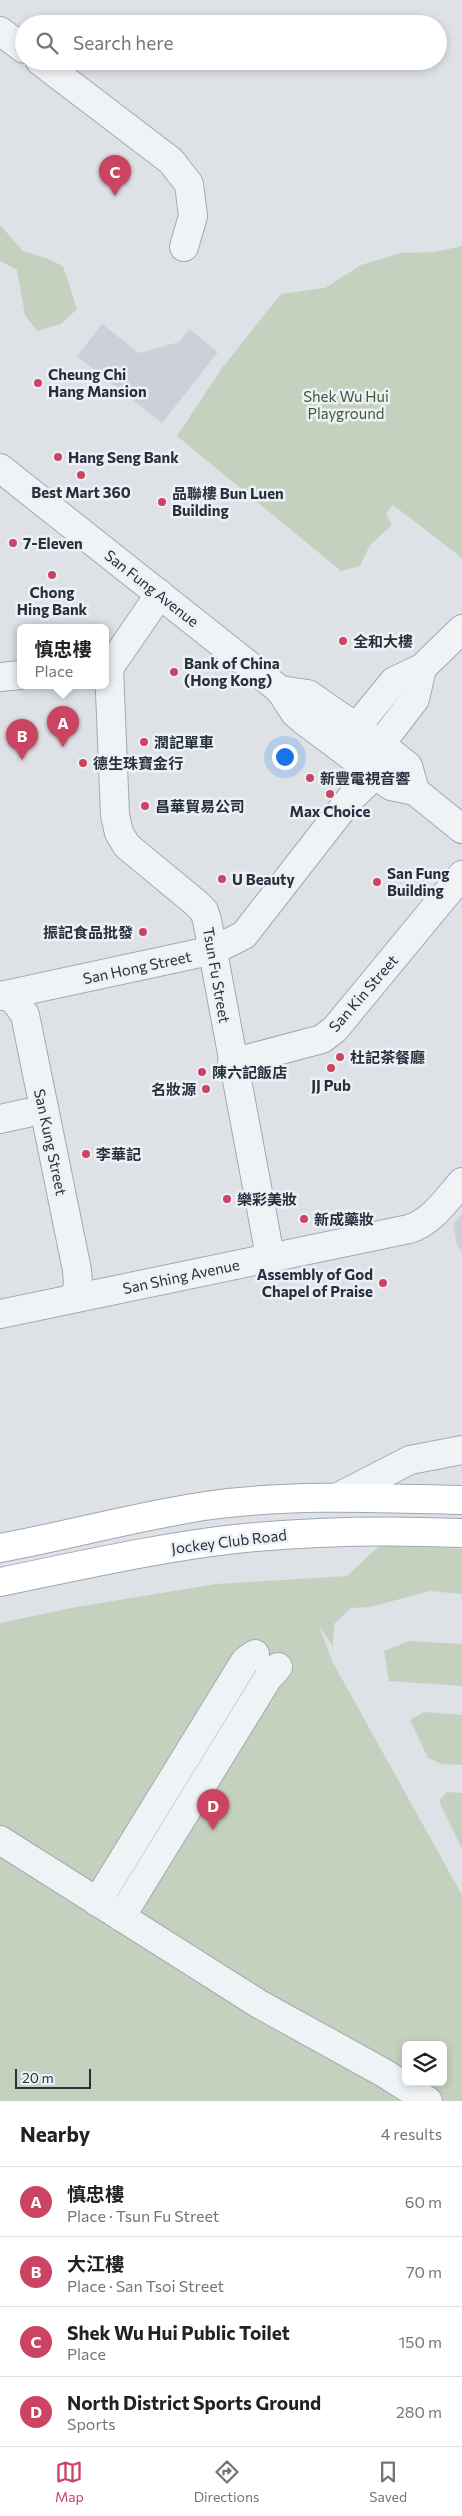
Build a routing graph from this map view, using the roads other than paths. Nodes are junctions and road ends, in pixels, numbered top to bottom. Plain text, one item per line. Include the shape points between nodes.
1 (0, 31) edge
2 (15, 42) edge
3 (52, 70) edge
4 (184, 247) dead end
5 (0, 468) edge
6 (160, 594) junction
7 (462, 629) edge
8 (109, 665) edge
9 (422, 668) junction
10 (17, 675) edge
11 (0, 677) edge
12 (108, 689) edge
13 (348, 738) junction
14 (380, 744) junction
15 (369, 770) junction
16 (416, 791) junction
17 (462, 829) edge
18 (462, 876) edge
19 (214, 950) junction
20 (2, 996) edge
21 (232, 1063) junction
22 (27, 1113) dead end
23 (0, 1119) edge
24 (462, 1182) edge
25 (270, 1256) junction
26 (75, 1298) junction
27 (0, 1314) edge
28 (462, 1450) edge
29 (338, 1497) junction
30 (462, 1500) edge
31 (462, 1533) edge
32 (0, 1548) edge
33 (0, 1582) edge
34 (0, 1840) edge
35 (97, 1902) junction
36 (121, 1916) junction
37 (428, 2101) edge

1 - 2 street
3 - 4 street via 171,161 189,184 193,216
5 - 6 street, San Fung Avenue
6 - 8 street, Tsun Fu Street
6 - 13 street, San Fung Avenue via 280,690 308,694
7 - 9 street
9 - 13 street via 394,681
9 - 14 street, San Hong Street via 415,699
10 - 11 street
12 - 19 street, Tsun Fu Street via 119,833 136,855 204,911
13 - 14 street, San Fung Avenue
13 - 15 street, San Fung Avenue
14 - 15 street, San Hong Street
14 - 16 street, San Fung Avenue via 408,766
15 - 16 street, San Fung Avenue via 391,786
15 - 19 street, San Hong Street via 244,935
16 - 17 street, San Fung Avenue
18 - 21 street, San Kin Street via 334,1029 322,1039
19 - 20 street, San Hong Street
19 - 21 street, Tsun Fu Street
20 - 26 street, San Kung Street via 15,1001 25,1015 77,1270
21 - 25 street, Tsun Fu Street
22 - 23 street
24 - 25 street, San Shing Avenue via 420,1226
25 - 26 street, San Shing Avenue
26 - 27 street, San Shing Avenue
28 - 29 street via 410,1460
29 - 30 main road
29 - 32 main road via 214,1505 155,1514
31 - 33 main road, Jockey Club Road via 354,1531 234,1539 134,1554
34 - 35 street
35 - 36 street
35 - 36 street via 245,1661 266,1661 268,1678
36 - 37 street via 259,2004

